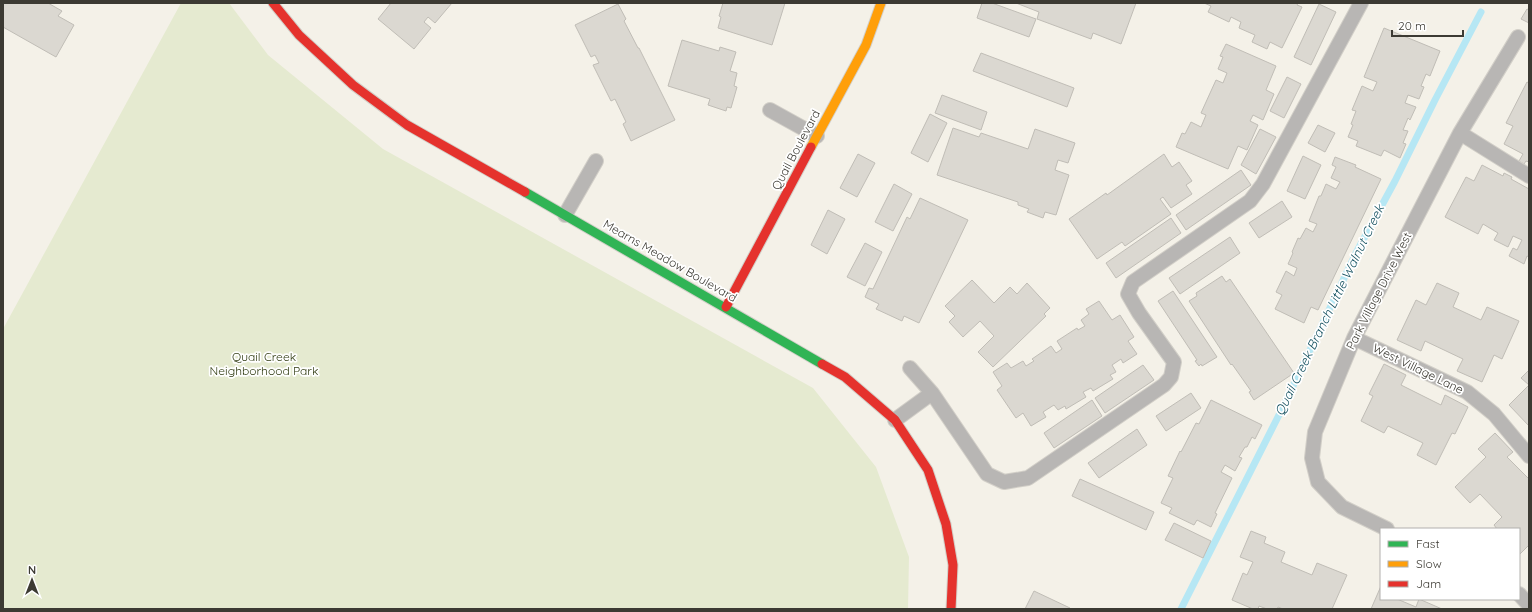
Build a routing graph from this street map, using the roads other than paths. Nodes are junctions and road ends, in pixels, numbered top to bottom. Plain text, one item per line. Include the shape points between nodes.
1 (273, 3) edge
2 (881, 3) edge
3 (1361, 3) edge
4 (1518, 37) dead end
5 (770, 110) dead end
6 (1460, 133) junction
7 (817, 136) junction
8 (596, 161) dead end
9 (1529, 176) edge
10 (565, 215) junction
11 (726, 307) junction
12 (1354, 338) junction
13 (910, 368) dead end
14 (932, 393) junction
15 (895, 420) junction
16 (1529, 456) edge
17 (1385, 528) edge
18 (1520, 595) edge
19 (1529, 606) edge
20 (951, 609) edge

1 - 10 street, Mearns Meadow Boulevard via 299,35 353,85 407,125
2 - 7 street, Quail Boulevard via 866,45
3 - 14 lane via 1263,184 1250,200 1133,282 1128,294 1174,362 1171,377 1164,385 1028,478 1004,482 987,474
4 - 6 lane, Park Village Drive West
5 - 7 lane
6 - 9 lane
6 - 12 lane, Park Village Drive West
7 - 11 street, Quail Boulevard
8 - 10 lane
10 - 11 street, Mearns Meadow Boulevard
11 - 15 street, Mearns Meadow Boulevard via 845,377
12 - 16 lane, West Village Lane via 1467,392 1494,414
12 - 17 lane, Park Village Drive West via 1315,432 1312,458 1318,482 1342,507
13 - 14 lane
14 - 15 lane
15 - 20 street, Mearns Meadow Boulevard via 928,470 946,524 953,565
18 - 19 lane

